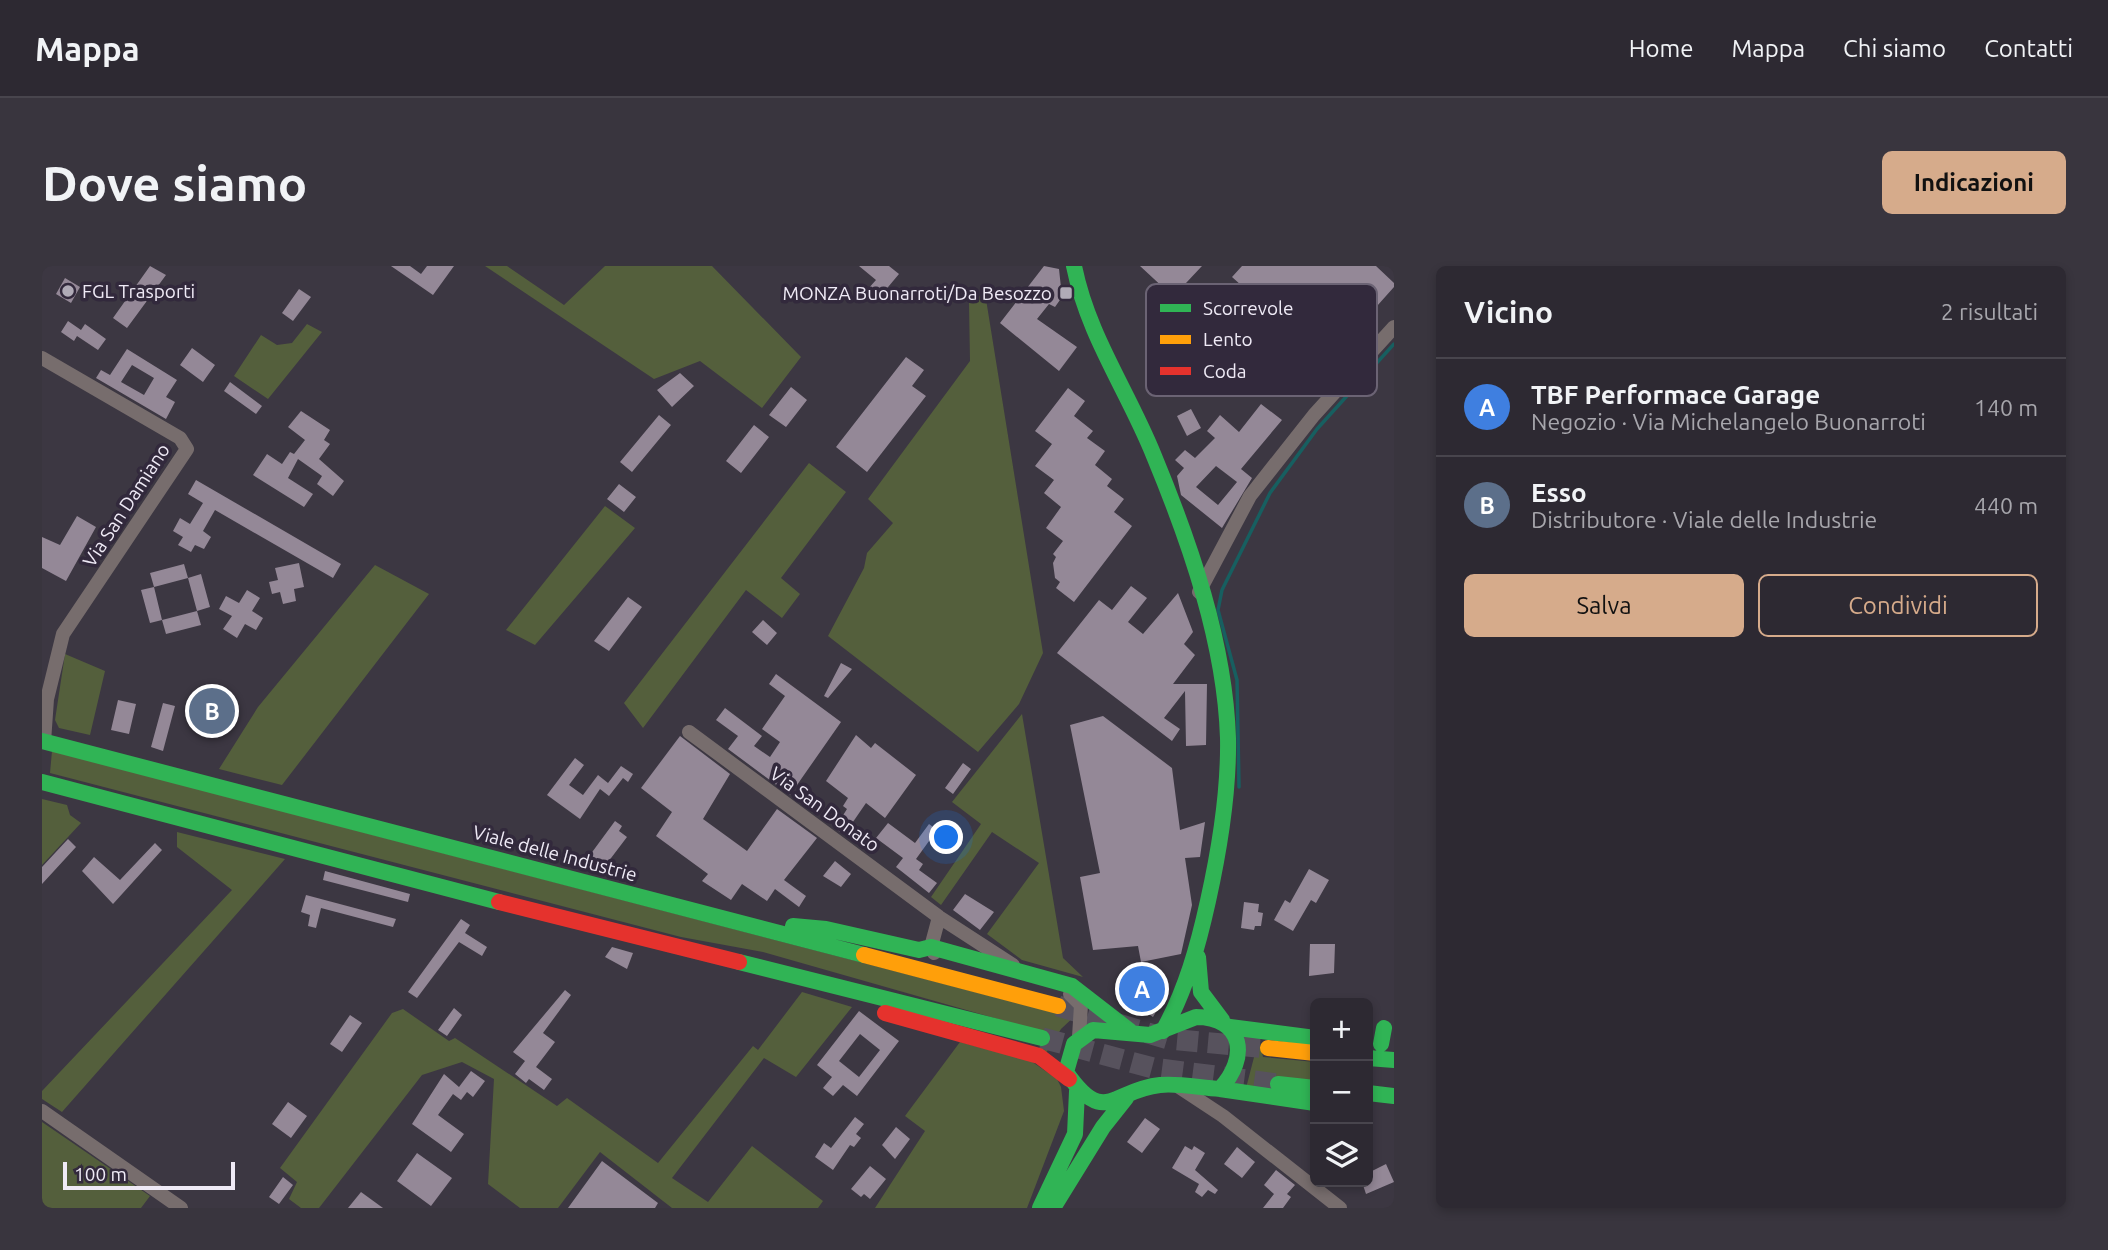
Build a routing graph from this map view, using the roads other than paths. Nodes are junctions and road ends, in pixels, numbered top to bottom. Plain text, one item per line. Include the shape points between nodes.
1 (1074, 266) edge
2 (1394, 327) edge
3 (1377, 346) edge
4 (42, 358) edge
5 (1331, 396) edge
6 (1199, 592) junction
7 (689, 732) dead end
8 (43, 741) edge
9 (42, 782) edge
10 (939, 918) junction
11 (728, 920) junction
12 (931, 947) junction
13 (1197, 949) junction
14 (704, 953) junction
15 (1027, 972) junction
16 (1058, 1006) tunnel mouth
17 (1226, 1024) junction
18 (1389, 1028) edge
19 (1163, 1031) junction
20 (1136, 1035) junction
21 (1079, 1037) junction
22 (1310, 1037) edge
23 (1042, 1038) tunnel mouth
24 (1381, 1044) edge
25 (1268, 1048) tunnel mouth
26 (1310, 1052) edge
27 (1373, 1058) edge
28 (1394, 1060) edge
29 (1278, 1084) tunnel mouth
30 (1073, 1085) junction
31 (1176, 1085) junction
32 (1310, 1087) edge
33 (1218, 1089) junction
34 (1373, 1094) edge
35 (1394, 1096) edge
36 (1126, 1098) junction
37 (1310, 1102) edge
38 (1373, 1108) edge
39 (1394, 1110) edge
40 (42, 1111) edge
41 (1223, 1116) junction
42 (181, 1208) edge
43 (1040, 1208) edge
44 (1053, 1208) edge
45 (1340, 1208) edge

1 - 6 main road via 1087,322 1155,457
2 - 3 street
4 - 8 street, Via San Damiano via 180,438 187,449 63,634 47,699
5 - 6 street via 1251,496
6 - 13 main road via 1226,713 1227,776 1219,854
7 - 10 street, Via San Donato
8 - 11 main road, Viale delle Industrie
9 - 14 main road
10 - 12 street
10 - 15 street, Via San Donato
11 - 12 main road via 826,929 919,950
11 - 16 main road, Viale delle Industrie
12 - 15 main road
12 - 21 street via 942,959 1077,998 1081,1005
13 - 17 main road via 1201,992
13 - 19 main road via 1177,1007
14 - 23 main road
14 - 30 main road via 731,968 1039,1056
15 - 20 main road via 1081,991
17 - 19 main road via 1212,1017 1196,1017
17 - 22 main road
17 - 33 main road via 1238,1041 1239,1057 1232,1075
18 - 24 main road
19 - 20 main road
20 - 21 main road via 1101,1029
21 - 30 main road via 1069,1053
25 - 26 main road
27 - 28 main road
29 - 32 main road
30 - 36 main road via 1096,1102
30 - 43 main road via 1075,1135
31 - 33 main road
31 - 36 main road via 1152,1086
31 - 41 street
33 - 37 main road
33 - 41 street via 1215,1104
34 - 35 main road
36 - 44 main road
38 - 39 main road
40 - 42 street
41 - 45 street

